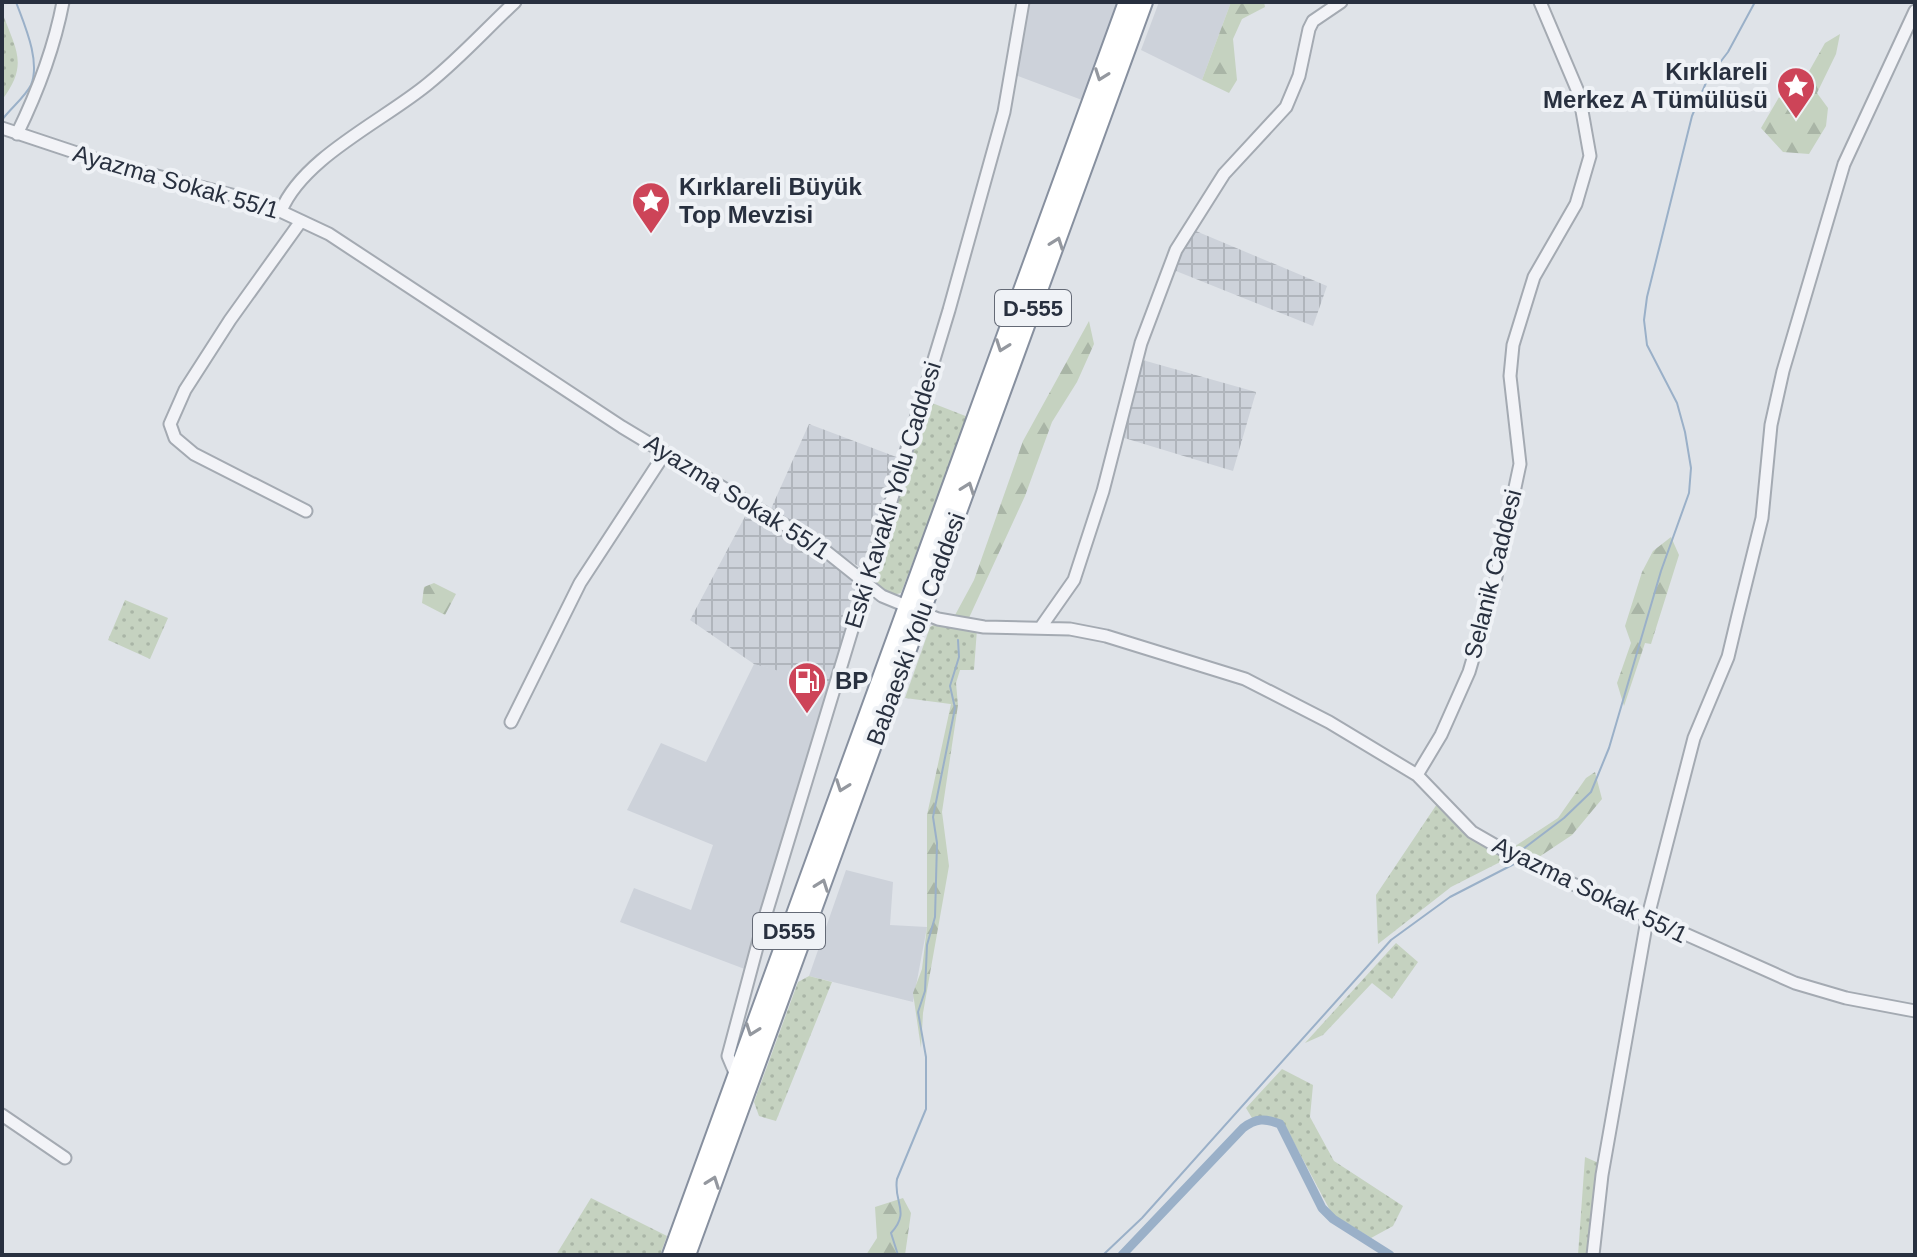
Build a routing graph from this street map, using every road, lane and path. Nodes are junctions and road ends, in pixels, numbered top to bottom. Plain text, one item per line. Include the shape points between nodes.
1 (63, 2) edge
2 (515, 2) edge
3 (1023, 2) edge
4 (1127, 2) edge
5 (1144, 2) edge
6 (1341, 2) edge
7 (1540, 2) edge
8 (1915, 11) edge
9 (3, 128) edge
10 (17, 134) junction
11 (281, 211) junction
12 (301, 221) junction
13 (665, 453) junction
14 (306, 511) dead end
15 (866, 581) junction
16 (915, 611) junction
17 (1041, 627) junction
18 (511, 722) dead end
19 (1417, 775) junction
20 (1647, 920) junction
21 (1915, 1011) edge
22 (736, 1075) junction
23 (2, 1115) edge
24 (65, 1158) dead end
25 (671, 1255) edge
26 (687, 1255) edge
27 (1593, 1255) edge

1 - 10 street via 40,88
2 - 11 street via 430,82 310,173 289,192
3 - 15 street, Eski Kavaklı Yolu Caddesi via 996,143
4 -> 16 highway, Babaeski Yolu Caddesi / D-555
16 -> 5 highway, Babaeski Yolu Caddesi / D-555
6 - 17 street via 1313,21 1286,107 1224,174 1176,250 1141,343 1074,580
7 - 19 street, Selanik Caddesi via 1579,94 1590,156 1576,204 1534,277 1513,345 1510,376 1520,464 1493,591 1469,672
8 - 20 street via 1844,164 1809,277 1771,425 1762,518 1728,657 1694,738
9 - 10 street, Ayazma Sokak 55/1
10 - 11 street, Ayazma Sokak 55/1
11 - 12 street, Ayazma Sokak 55/1
12 - 13 street, Ayazma Sokak 55/1 via 329,234
12 - 14 street via 215,343 170,424 175,438 194,454
13 - 15 street, Ayazma Sokak 55/1 via 818,545
13 - 18 street via 574,594
15 - 16 street, Ayazma Sokak 55/1 via 882,596
15 - 22 street, Eski Kavaklı Yolu Caddesi via 728,1056
16 - 17 street, Ayazma Sokak 55/1 via 984,627
16 -> 22 highway, Babaeski Yolu Caddesi / D555
26 -> 16 highway, Babaeski Yolu Caddesi / D555
17 - 19 street, Ayazma Sokak 55/1 via 1106,636 1245,679
19 - 20 street, Ayazma Sokak 55/1 via 1472,832
20 - 21 street, Ayazma Sokak 55/1 via 1795,983
20 - 27 street
22 - 25 highway, Babaeski Yolu Caddesi / D555
23 - 24 street

